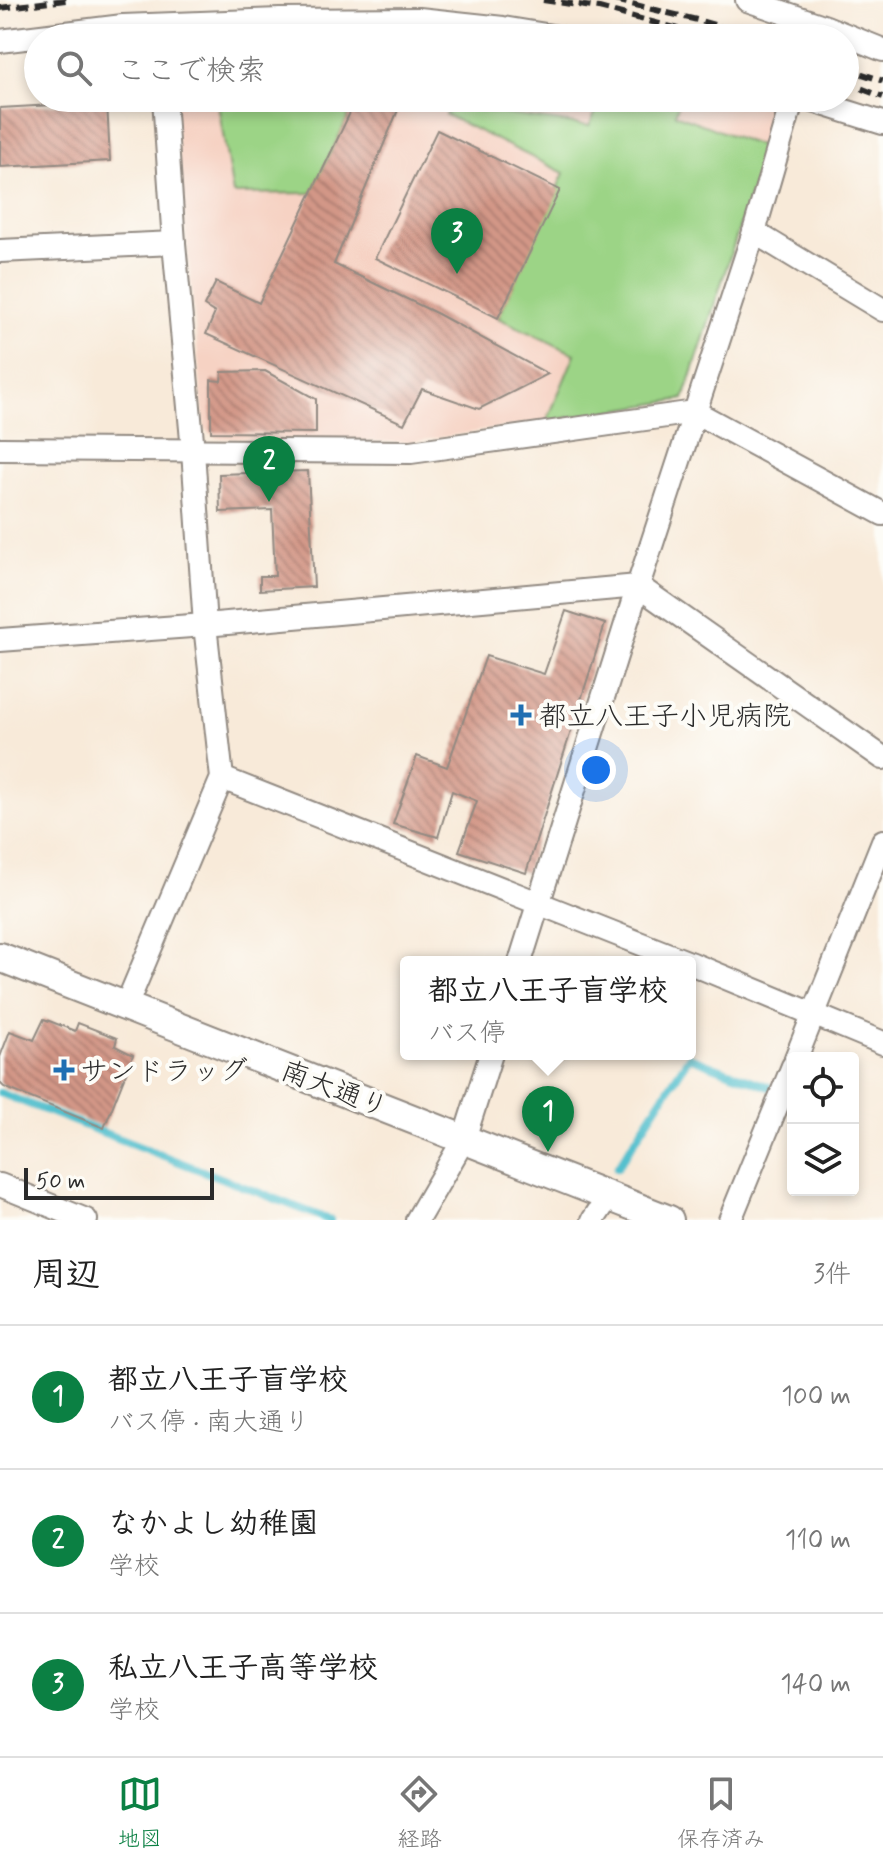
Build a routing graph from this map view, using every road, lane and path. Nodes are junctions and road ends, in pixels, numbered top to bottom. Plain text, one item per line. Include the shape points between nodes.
1 (747, 0) edge
2 (236, 24) edge
3 (466, 24) edge
4 (818, 24) edge
5 (24, 38) edge
6 (859, 40) edge
7 (0, 41) edge
8 (883, 50) edge
9 (165, 112) edge
10 (789, 112) edge
11 (848, 112) edge
12 (883, 123) edge
13 (754, 232) junction
14 (174, 243) junction
15 (0, 251) edge
16 (883, 310) edge
17 (695, 412) junction
18 (0, 449) edge
19 (193, 451) junction
20 (883, 514) edge
21 (638, 586) junction
22 (205, 625) junction
23 (0, 640) edge
24 (883, 758) edge
25 (222, 778) junction
26 (883, 841) edge
27 (539, 902) junction
28 (522, 956) edge
29 (671, 956) edge
30 (0, 957) edge
31 (696, 966) edge
32 (126, 1006) junction
33 (815, 1014) junction
34 (883, 1043) edge
35 (799, 1052) edge
36 (489, 1060) edge
37 (787, 1081) edge
38 (464, 1139) junction
39 (0, 1185) edge
40 (609, 1196) junction
41 (86, 1220) edge
42 (417, 1220) edge
43 (593, 1220) edge
44 (669, 1220) edge
45 (730, 1220) edge

1 - 4 street
2 - 3 street via 419,19
5 - 7 street
6 - 8 street
9 - 14 street
10 - 13 street
11 - 12 street
13 - 16 street
13 - 17 street
14 - 15 street
14 - 19 street
17 - 19 street via 411,452
17 - 20 street
17 - 21 street
18 - 19 street
19 - 22 street
21 - 22 street
21 - 24 street
21 - 27 street
22 - 23 street
22 - 25 street
25 - 27 street
25 - 32 street
26 - 33 street
27 - 28 street
27 - 29 street
30 - 32 street, 南大通り
31 - 33 street
32 - 38 street, 南大通り
33 - 34 street
33 - 35 street
36 - 38 street
37 - 45 street
38 - 40 street, 南大通り
38 - 42 street
39 - 41 street
40 - 43 street
40 - 44 street, 南大通り

